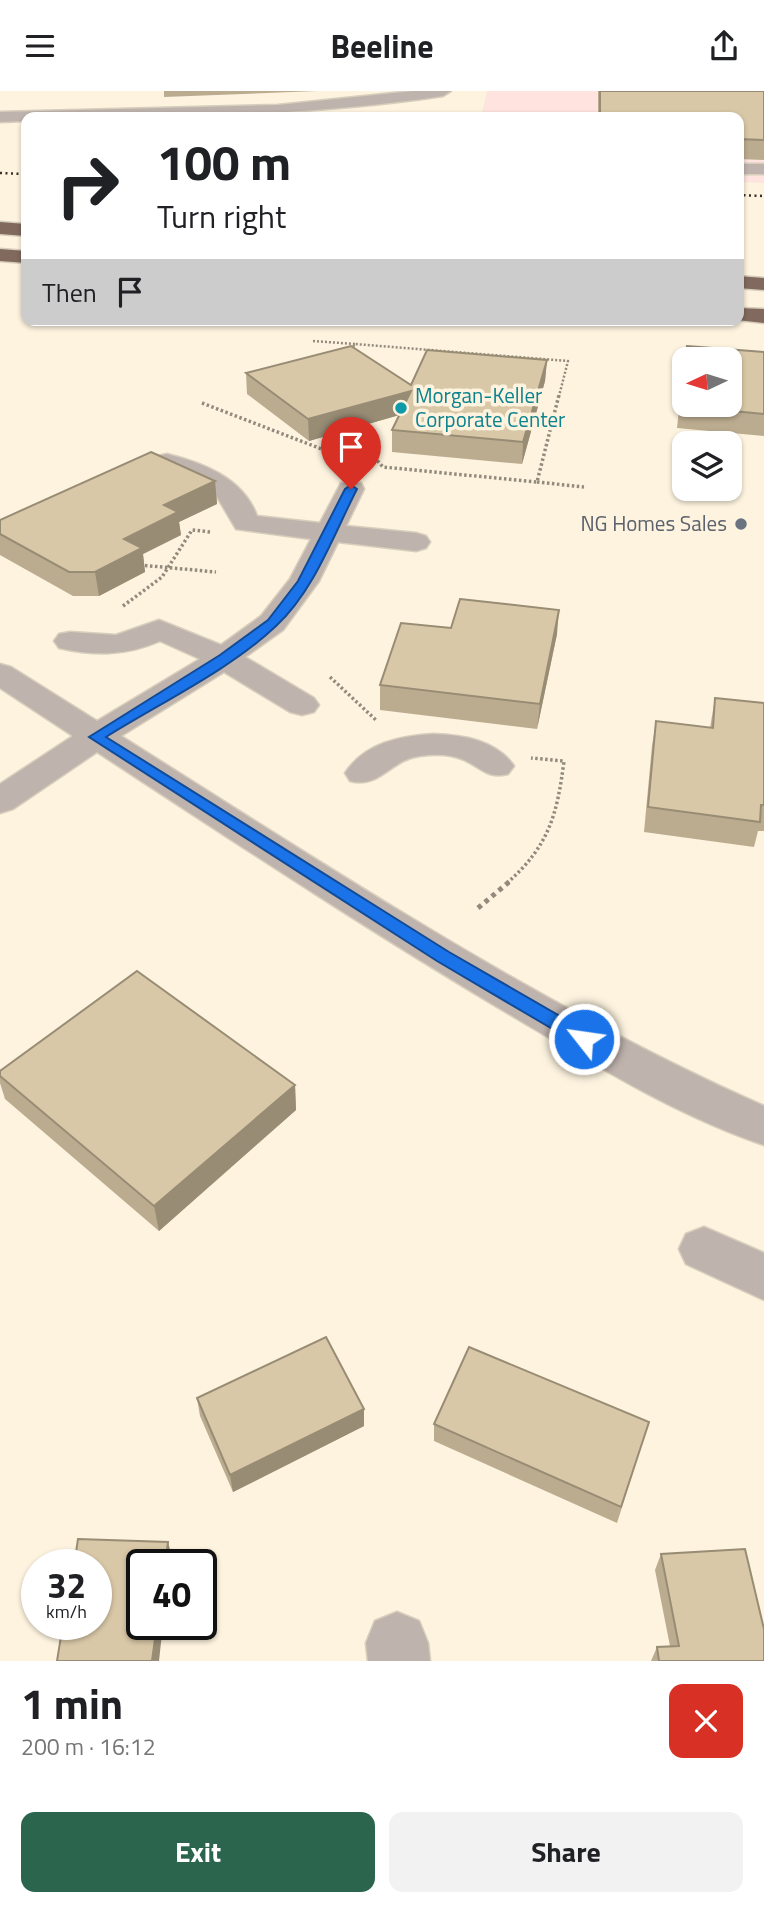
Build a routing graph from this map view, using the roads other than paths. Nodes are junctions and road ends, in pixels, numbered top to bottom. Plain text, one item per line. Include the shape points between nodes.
1 (443, 91) edge
2 (35, 112) edge
3 (21, 114) edge
4 (0, 117) edge
5 (744, 169) edge
6 (764, 169) edge
7 (0, 228) edge
8 (21, 230) edge
9 (0, 255) edge
10 (21, 257) edge
11 (744, 282) edge
12 (764, 284) edge
13 (744, 314) edge
14 (764, 316) edge
15 (153, 456) edge
16 (351, 489) dead end
17 (329, 532) junction
18 (416, 542) dead end
19 (70, 641) dead end
20 (225, 658) junction
21 (0, 674) edge
22 (302, 705) dead end
23 (96, 737) junction
24 (496, 766) dead end
25 (363, 773) dead end
26 (0, 801) edge
27 (764, 1126) edge
28 (704, 1249) dead end
29 (764, 1277) edge

1 - 2 street via 282,109
3 - 4 street
5 - 6 street
7 - 8 highway
9 - 10 highway
11 - 12 highway
13 - 14 highway
15 - 17 street via 222,485 241,503 246,523
16 - 17 street
17 - 18 street
17 - 20 street via 304,582 272,623
19 - 20 street via 116,647 159,629
20 - 22 street
20 - 23 street
21 - 23 street
23 - 26 street
23 - 27 street via 543,1016 626,1062
24 - 25 street via 488,756 468,748 410,747 391,751
28 - 29 street

